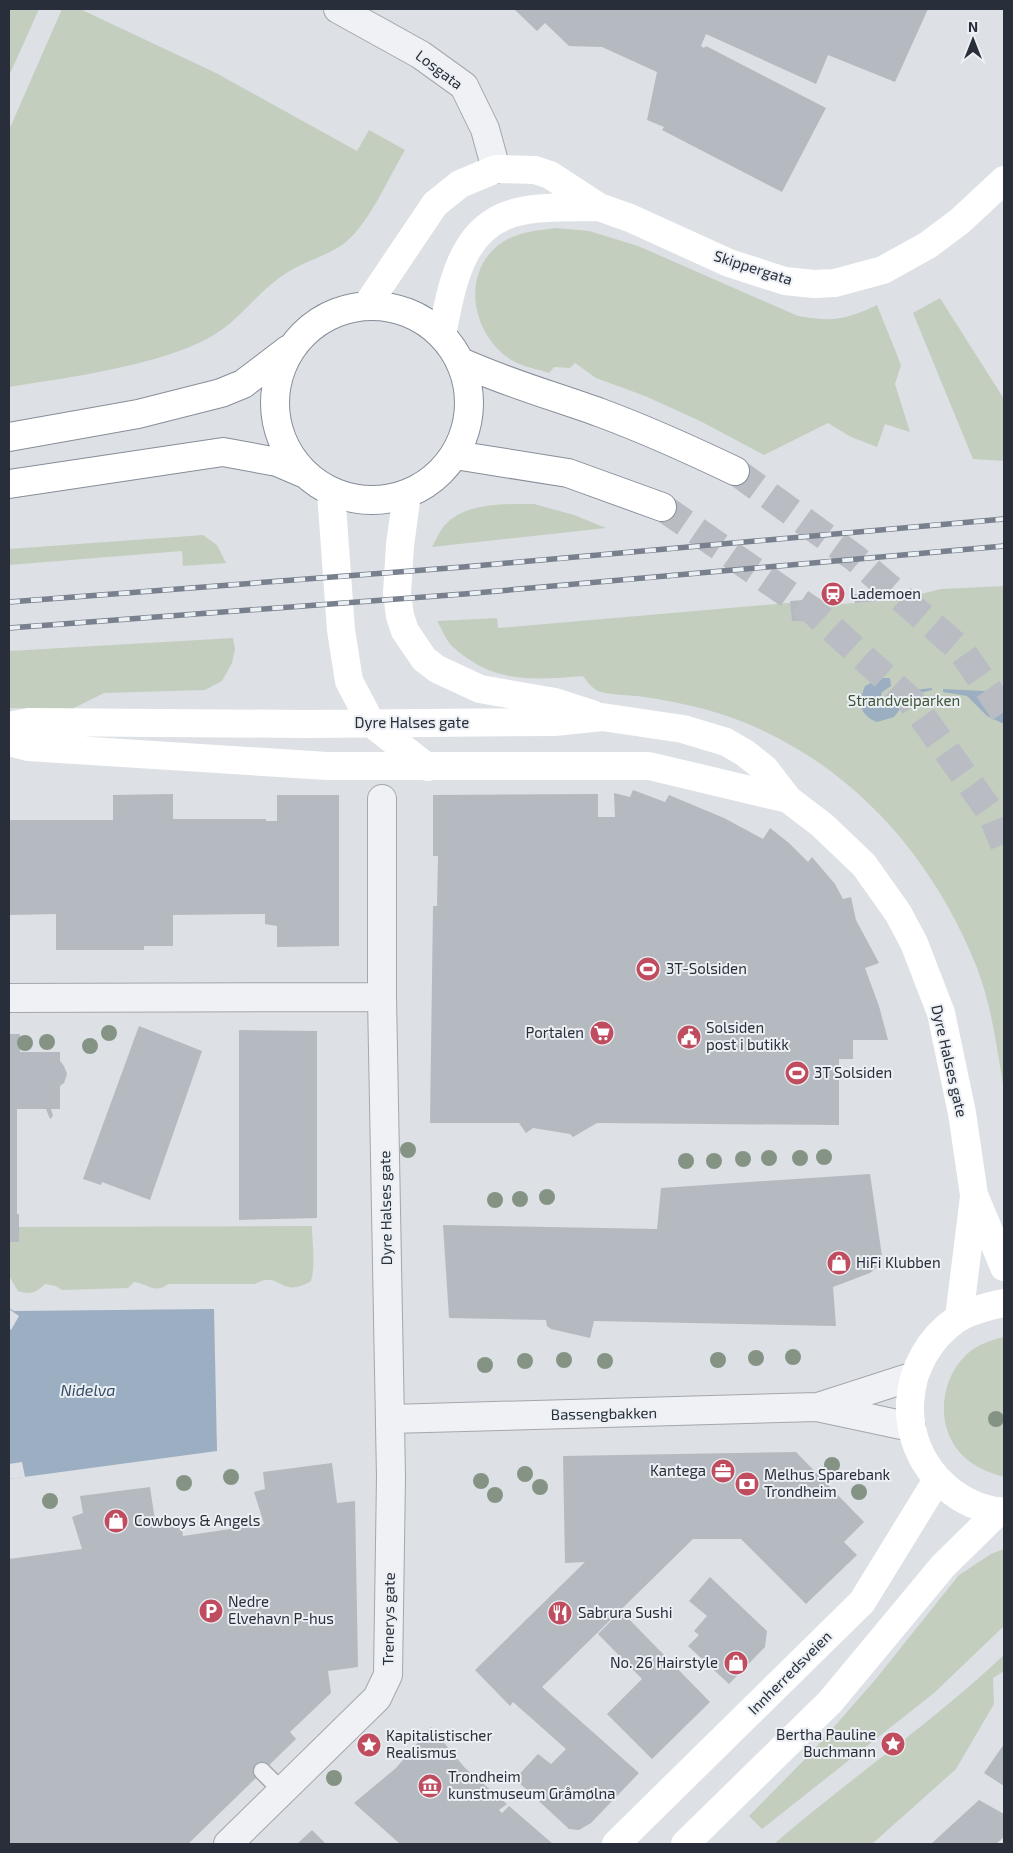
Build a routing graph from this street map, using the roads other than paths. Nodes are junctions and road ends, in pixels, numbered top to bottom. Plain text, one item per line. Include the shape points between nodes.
1 (338, 9) edge
2 (496, 170) junction
3 (1004, 180) edge
4 (599, 207) junction
5 (367, 305) junction
6 (442, 335) junction
7 (292, 347) junction
8 (461, 362) junction
9 (9, 437) edge
10 (454, 455) junction
11 (735, 471) tunnel mouth
12 (305, 474) junction
13 (9, 484) edge
14 (331, 492) junction
15 (407, 494) junction
16 (662, 507) tunnel mouth
17 (602, 717) junction
18 (371, 723) junction
19 (9, 726) edge
20 (9, 742) edge
21 (427, 767) junction
22 (382, 799) dead end
23 (788, 799) junction
24 (382, 997) junction
25 (9, 998) edge
26 (974, 1195) junction
27 (1004, 1267) edge
28 (1004, 1303) edge
29 (959, 1318) junction
30 (914, 1376) junction
31 (817, 1407) junction
32 (390, 1420) junction
33 (910, 1427) junction
34 (938, 1480) junction
35 (1002, 1512) edge
36 (262, 1771) dead end
37 (283, 1792) junction
38 (228, 1844) edge
39 (616, 1844) edge
40 (685, 1844) edge

1 - 2 street, Losgata via 421,55 464,86 485,129
2 - 4 main road, Skippergata via 525,169 550,175
2 - 5 main road, Skippergata via 460,184 435,204
3 - 4 main road, Skippergata via 947,231 890,266 835,282 814,284 785,281 729,263
4 - 6 main road, Skippergata via 520,211 488,226 475,239 457,268
5 - 6 main road via 408,312
5 - 7 main road via 332,313 303,334
6 - 8 main road
7 - 9 main road via 242,384 221,393 138,414
7 - 12 main road via 276,383 276,423 282,442
8 - 10 main road via 467,381 469,410 463,438
8 - 11 main road via 502,381 654,434
10 - 15 main road via 434,479
10 - 16 main road via 568,473
12 - 13 main road via 277,462 223,452
12 - 14 main road
14 - 15 main road via 369,500
14 - 18 main road via 344,660 349,681
15 - 17 main road via 397,593 405,632 424,658 437,669 480,689 555,702
17 - 18 main road, Dyre Halses gate via 554,722
17 - 23 main road, Dyre Halses gate via 684,730 726,742 765,769
18 - 19 main road, Dyre Halses gate via 29,722
18 - 21 main road
20 - 21 main road, Dyre Halses gate via 28,747 327,766
21 - 23 main road, Dyre Halses gate via 649,766
22 - 24 street, Dyre Halses gate
23 - 26 main road, Dyre Halses gate via 822,824 864,865 914,943 941,1013 962,1113
24 - 25 street
24 - 32 street, Dyre Halses gate
26 - 27 main road, Dyre Halses gate
26 - 29 main road, Dyre Halses gate
28 - 29 main road
29 - 30 main road via 930,1344
30 - 31 street, Bassengbakken
30 - 33 main road via 909,1400
31 - 32 street, Bassengbakken
31 - 33 street, Bassengbakken
32 - 37 street, Trenerys gate via 388,1675 378,1698
33 - 34 main road via 924,1463
34 - 35 main road via 962,1499
34 - 39 main road, Innherredsveien via 862,1602
35 - 40 main road via 943,1566 830,1702
36 - 37 lane
37 - 38 street, Trenerys gate

